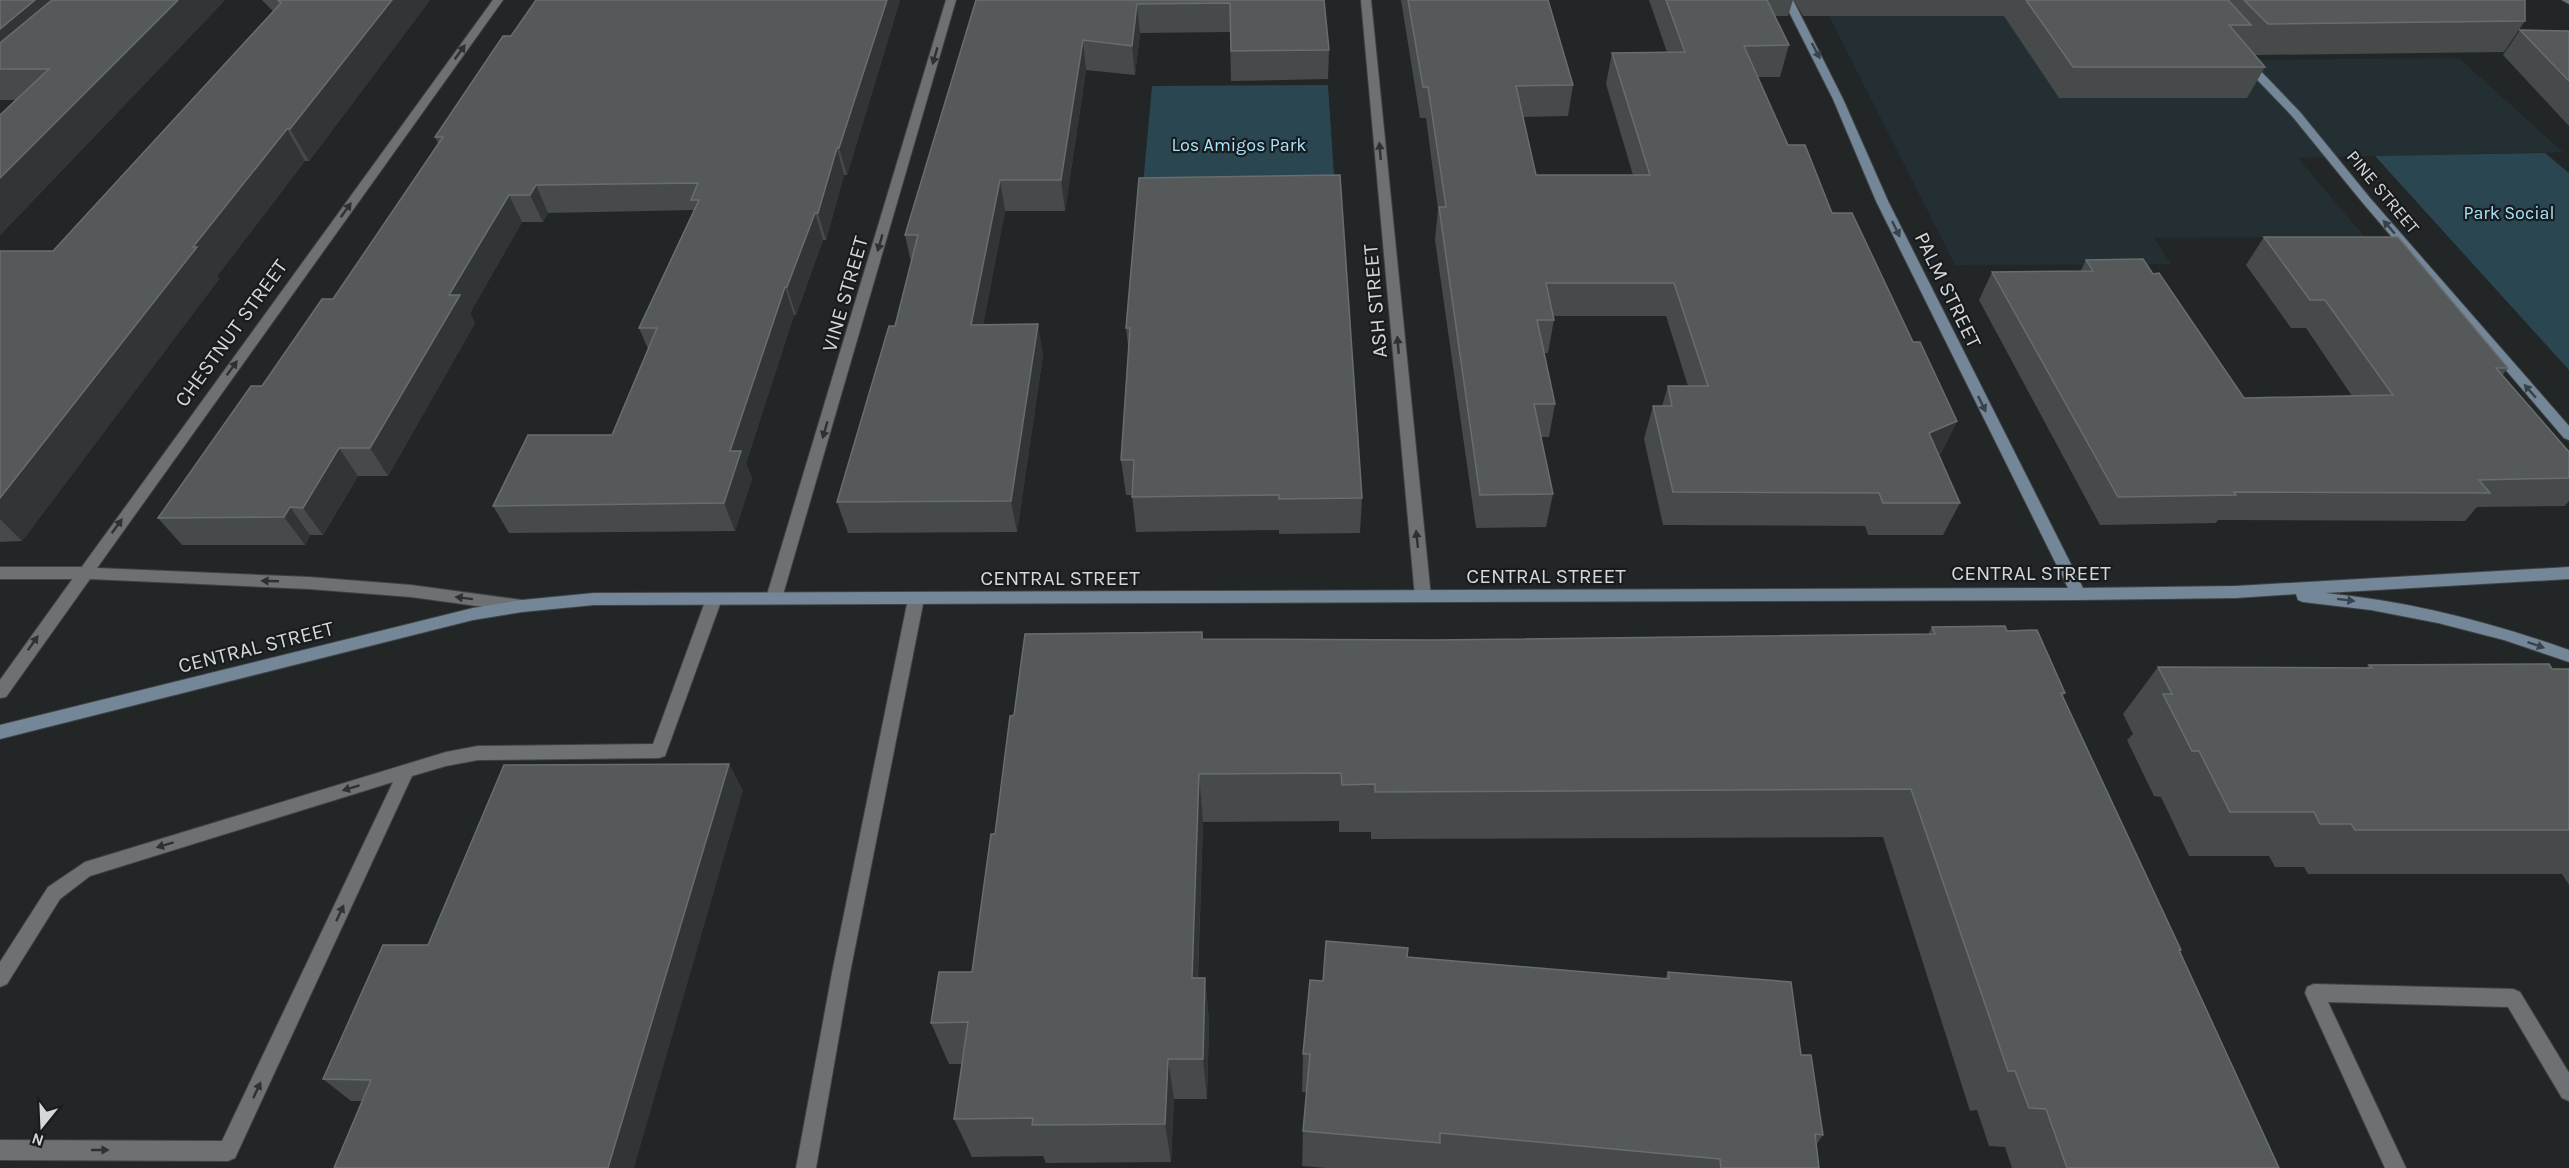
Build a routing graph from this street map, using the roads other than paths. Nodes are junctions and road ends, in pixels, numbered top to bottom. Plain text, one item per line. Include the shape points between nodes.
1 (498, 0) edge
2 (951, 0) edge
3 (1366, 0) edge
4 (1788, 0) edge
5 (2235, 50) edge
6 (2569, 435) edge
7 (0, 573) edge
8 (83, 573) junction
9 (2569, 573) edge
10 (2246, 591) junction
11 (2078, 594) junction
12 (1423, 597) junction
13 (714, 598) junction
14 (774, 598) junction
15 (916, 599) junction
16 (522, 606) junction
17 (2569, 656) edge
18 (0, 692) edge
19 (0, 732) edge
20 (407, 771) junction
21 (0, 978) edge
22 (2569, 1090) edge
23 (0, 1150) edge
24 (806, 1168) edge
25 (2396, 1168) edge

8 -> 1 street, CHESTNUT STREET
2 -> 14 street, VINE STREET
12 -> 3 street, ASH STREET
4 -> 11 main road, PALM STREET via 1856,134 1887,212
6 -> 5 main road, PINE STREET via 2296,114
7 - 8 street, CENTRAL STREET
16 -> 8 street, CENTRAL STREET via 309,583
18 -> 8 street, CHESTNUT STREET
9 - 10 main road, CENTRAL STREET
10 - 11 main road, CENTRAL STREET
10 -> 17 main road via 2356,601 2420,613 2481,627
11 - 12 main road, CENTRAL STREET
12 - 15 main road, CENTRAL STREET
13 - 14 main road, CENTRAL STREET
13 - 16 main road, CENTRAL STREET via 594,599
13 - 20 street via 659,751 478,753
14 - 15 main road, CENTRAL STREET
15 - 24 street
16 - 19 main road, CENTRAL STREET
20 -> 21 street via 86,870 54,893
23 -> 20 street via 228,1151
22 - 25 street via 2513,998 2314,993

